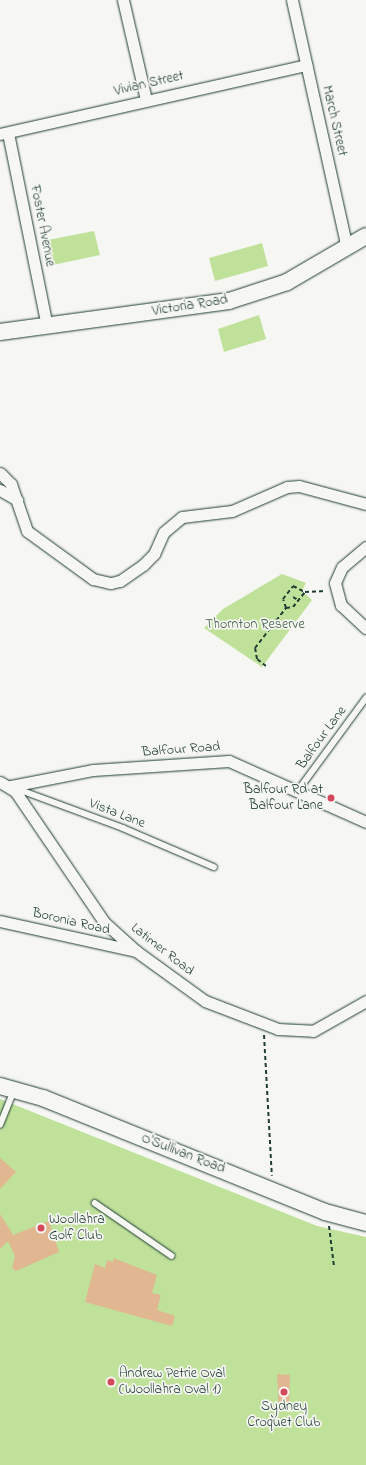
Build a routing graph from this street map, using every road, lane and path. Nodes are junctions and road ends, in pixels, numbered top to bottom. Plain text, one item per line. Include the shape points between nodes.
1 (123, 0) edge
2 (292, 0) edge
3 (306, 65) junction
4 (146, 100) junction
5 (4, 134) edge
6 (366, 236) edge
7 (350, 246) junction
8 (47, 326) junction
9 (0, 332) edge
10 (0, 473) edge
11 (0, 490) edge
12 (17, 500) junction
13 (366, 504) edge
14 (366, 547) edge
15 (336, 590) junction
16 (305, 592) junction
17 (293, 597) dead end
18 (298, 600) junction
19 (286, 608) junction
20 (366, 628) edge
21 (266, 666) dead end
22 (366, 698) edge
23 (0, 782) edge
24 (11, 786) junction
25 (297, 792) junction
26 (366, 822) edge
27 (214, 867) dead end
28 (0, 921) edge
29 (136, 951) junction
30 (366, 1001) edge
31 (264, 1024) junction
32 (7, 1088) edge
33 (0, 1125) edge
34 (272, 1189) junction
35 (95, 1203) dead end
36 (327, 1213) junction
37 (366, 1223) edge
38 (172, 1256) dead end
39 (334, 1266) dead end

1 - 4 street
2 - 3 street, March Street
3 - 4 street, Vivian Street
3 - 7 street, March Street via 344,239
4 - 5 street, Vivian Street
5 - 8 street, Foster Avenue
6 - 7 street, Victoria Road
7 - 8 street, Victoria Road via 287,282 229,301
8 - 9 street, Victoria Road
10 - 12 street via 11,484
11 - 12 street
12 - 13 street via 26,531 93,579 111,583 120,581 143,565 154,554 164,532 182,517 232,511 293,487
14 - 15 street via 342,567 336,579
15 - 16 path
15 - 20 street via 341,605
16 - 18 path
16 - 19 path via 293,586 283,599
17 - 18 path
18 - 19 path via 293,607
19 - 21 path via 255,648 257,660
22 - 25 lane, Balfour Lane
23 - 24 street
24 - 25 street, Balfour Road via 93,770 222,761 238,764
24 - 27 lane, Vista Lane via 123,828
24 - 29 street, Latimer Road via 104,922
25 - 26 street, Balfour Road
28 - 29 street, Boronia Road
29 - 31 street, Latimer Road via 205,1001
30 - 31 street, Latimer Road via 313,1031 278,1029
31 - 34 path
32 - 33 lane
32 - 34 street, O'Sullivan Road
34 - 36 street, O'Sullivan Road
35 - 38 lane
36 - 37 street, O'Sullivan Road
36 - 39 path

